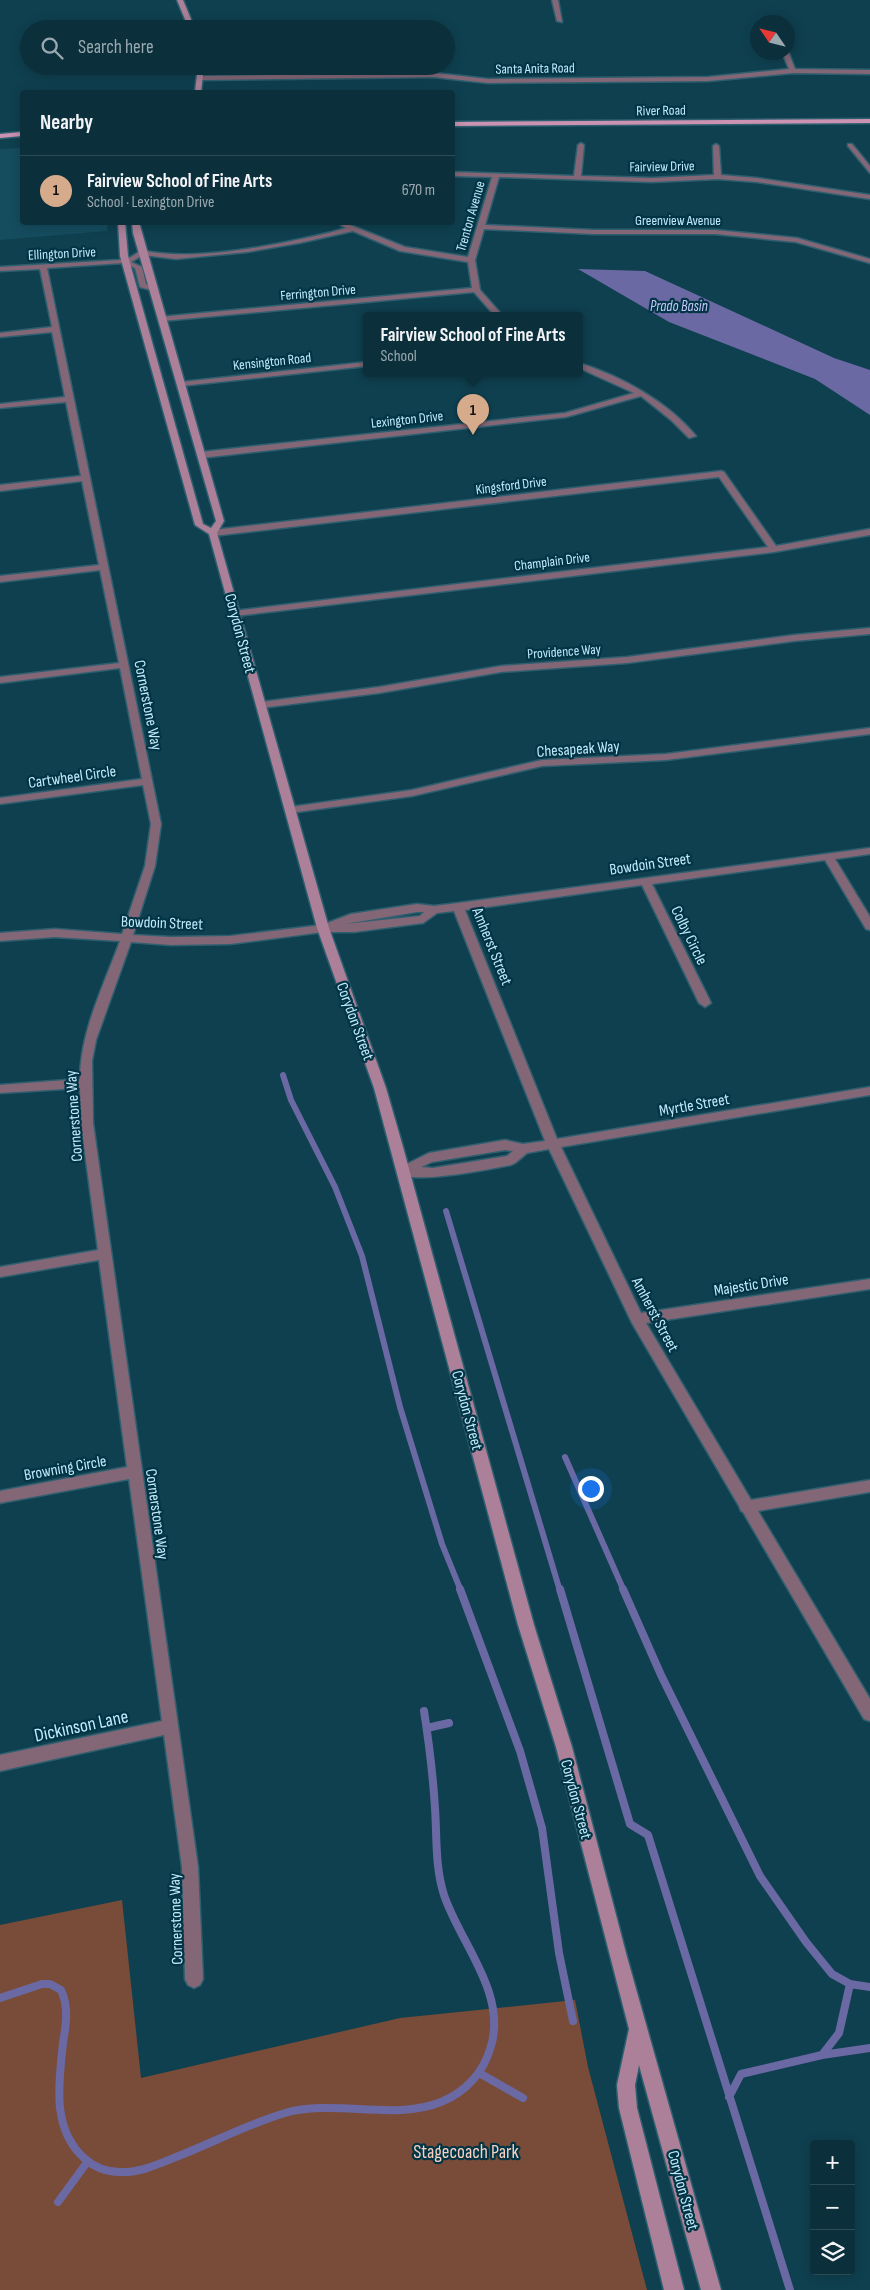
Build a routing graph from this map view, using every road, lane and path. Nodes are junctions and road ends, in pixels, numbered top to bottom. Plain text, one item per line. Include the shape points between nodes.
1 (180, 0) edge
2 (555, 0) edge
3 (188, 20) edge
4 (560, 21) dead end
5 (788, 60) edge
6 (793, 71) junction
7 (870, 72) edge
8 (200, 75) edge
9 (383, 76) joint
10 (200, 78) junction
11 (198, 90) edge
12 (870, 120) edge
13 (455, 124) edge
14 (870, 128) edge
15 (462, 132) dead end
16 (20, 134) edge
17 (0, 136) edge
18 (581, 145) dead end
19 (850, 145) dead end
20 (716, 146) dead end
21 (870, 171) edge
22 (455, 174) edge
23 (496, 175) junction
24 (577, 177) junction
25 (718, 177) junction
26 (870, 197) edge
27 (121, 225) edge
28 (135, 225) edge
29 (346, 225) edge
30 (482, 227) junction
31 (351, 228) junction
32 (142, 252) junction
33 (184, 256) junction
34 (471, 260) junction
35 (870, 261) edge
36 (126, 262) junction
37 (43, 266) junction
38 (0, 269) edge
39 (147, 270) junction
40 (151, 288) junction
41 (476, 290) junction
42 (495, 312) edge
43 (162, 319) junction
44 (57, 329) junction
45 (0, 335) edge
46 (363, 364) edge
47 (583, 366) edge
48 (181, 384) junction
49 (642, 393) junction
50 (68, 399) junction
51 (0, 406) edge
52 (692, 436) dead end
53 (201, 455) junction
54 (86, 478) junction
55 (0, 488) edge
56 (870, 532) edge
57 (213, 533) junction
58 (774, 549) junction
59 (105, 566) junction
60 (0, 579) edge
61 (236, 613) junction
62 (870, 632) edge
63 (124, 665) junction
64 (0, 680) edge
65 (260, 705) junction
66 (870, 731) edge
67 (147, 781) junction
68 (0, 801) edge
69 (290, 810) junction
70 (870, 851) edge
71 (828, 856) junction
72 (645, 880) junction
73 (458, 907) junction
74 (870, 926) edge
75 (323, 928) junction
76 (0, 937) edge
77 (127, 937) junction
78 (705, 1003) dead end
79 (86, 1083) junction
80 (0, 1089) edge
81 (870, 1091) edge
82 (553, 1144) junction
83 (403, 1171) junction
84 (105, 1254) junction
85 (0, 1272) edge
86 (870, 1284) edge
87 (637, 1319) junction
88 (136, 1472) junction
89 (870, 1486) edge
90 (0, 1496) edge
91 (746, 1508) junction
92 (870, 1714) edge
93 (171, 1726) junction
94 (0, 1763) edge
95 (194, 1979) dead end
96 (638, 2026) junction
97 (674, 2290) edge
98 (711, 2290) edge

1 - 3 main road
2 - 4 street
5 - 6 street
6 - 7 street, Santa Anita Road
6 - 9 street, Santa Anita Road via 689,79 488,81
8 - 10 main road
9 - 10 street, Santa Anita Road
10 - 11 main road
12 - 13 main road, River Road
14 - 15 main road, River Road
16 - 17 main road
18 - 24 street
19 - 21 street
20 - 25 street
22 - 23 street, Fairview Drive
23 - 24 street, Fairview Drive
23 - 30 street, Trenton Avenue
24 - 25 street, Fairview Drive via 652,180
25 - 26 street, Fairview Drive
27 - 36 main road, Corydon Street
28 - 32 main road, Corydon Street
29 - 31 street
30 - 34 street, Trenton Avenue
30 - 35 street, Greenview Avenue via 594,232 715,232 797,240
31 - 33 street via 289,244
31 - 34 street via 403,249
32 - 33 street via 155,256
32 - 36 street
32 - 39 main road, Corydon Street
33 - 39 street via 157,262
34 - 41 street, Trenton Avenue
36 - 37 street, Ellington Drive
36 - 40 street, Corydon Street via 138,267 143,285
36 - 57 main road, Corydon Street via 199,525
37 - 38 street, Ellington Drive
37 - 44 street, Cornerstone Way
39 - 40 main road, Corydon Street
40 - 43 main road, Corydon Street
41 - 42 street
41 - 43 street, Ferrington Drive
43 - 48 main road, Corydon Street
44 - 45 street
44 - 50 street, Cornerstone Way
46 - 48 street, Kensington Road
47 - 49 street
48 - 53 main road, Corydon Street
49 - 52 street
49 - 53 street, Lexington Drive via 566,415
50 - 51 street
50 - 54 street, Cornerstone Way
53 - 57 main road, Corydon Street via 220,522
54 - 55 street
54 - 59 street, Cornerstone Way
56 - 58 street, Champlain Drive
57 - 58 street, Kingsford Drive via 721,474
57 - 61 main road, Corydon Street
58 - 61 street, Champlain Drive
59 - 60 street
59 - 63 street, Cornerstone Way
61 - 65 main road, Corydon Street
62 - 65 street, Providence Way via 794,638 627,660 501,669 379,690
63 - 64 street
63 - 67 street, Cornerstone Way
65 - 69 main road, Corydon Street
66 - 69 street, Chesapeak Way via 666,757 542,763 412,793
67 - 68 street, Cartwheel Circle
67 - 77 street, Cornerstone Way via 156,824 150,866
69 - 75 main road, Corydon Street
70 - 71 street, Bowdoin Street
71 - 72 street, Bowdoin Street
71 - 74 street
72 - 73 street, Bowdoin Street
72 - 78 street, Colby Circle
73 - 75 street, Bowdoin Street via 434,910 423,919 354,928
73 - 82 street, Amherst Street
75 - 77 street, Bowdoin Street via 230,940 171,941
75 - 83 main road, Corydon Street via 380,1088
76 - 77 street, Bowdoin Street via 55,933
77 - 79 street, Cornerstone Way via 90,1040
79 - 80 street
79 - 84 street, Cornerstone Way via 87,1124
81 - 82 street, Myrtle Street
82 - 83 street, Myrtle Street via 523,1149 511,1160 433,1173
82 - 87 street, Amherst Street
83 - 96 main road, Corydon Street via 526,1625 564,1747
84 - 85 street
84 - 88 street, Cornerstone Way
86 - 87 street, Majestic Drive
87 - 91 street, Amherst Street
88 - 90 street, Browning Circle
88 - 93 street, Cornerstone Way
89 - 91 street
91 - 92 street, Amherst Street
93 - 94 street, Dickinson Lane
93 - 95 street, Cornerstone Way via 190,1867
96 - 97 main road via 626,2085 628,2108
96 - 98 main road, Corydon Street

